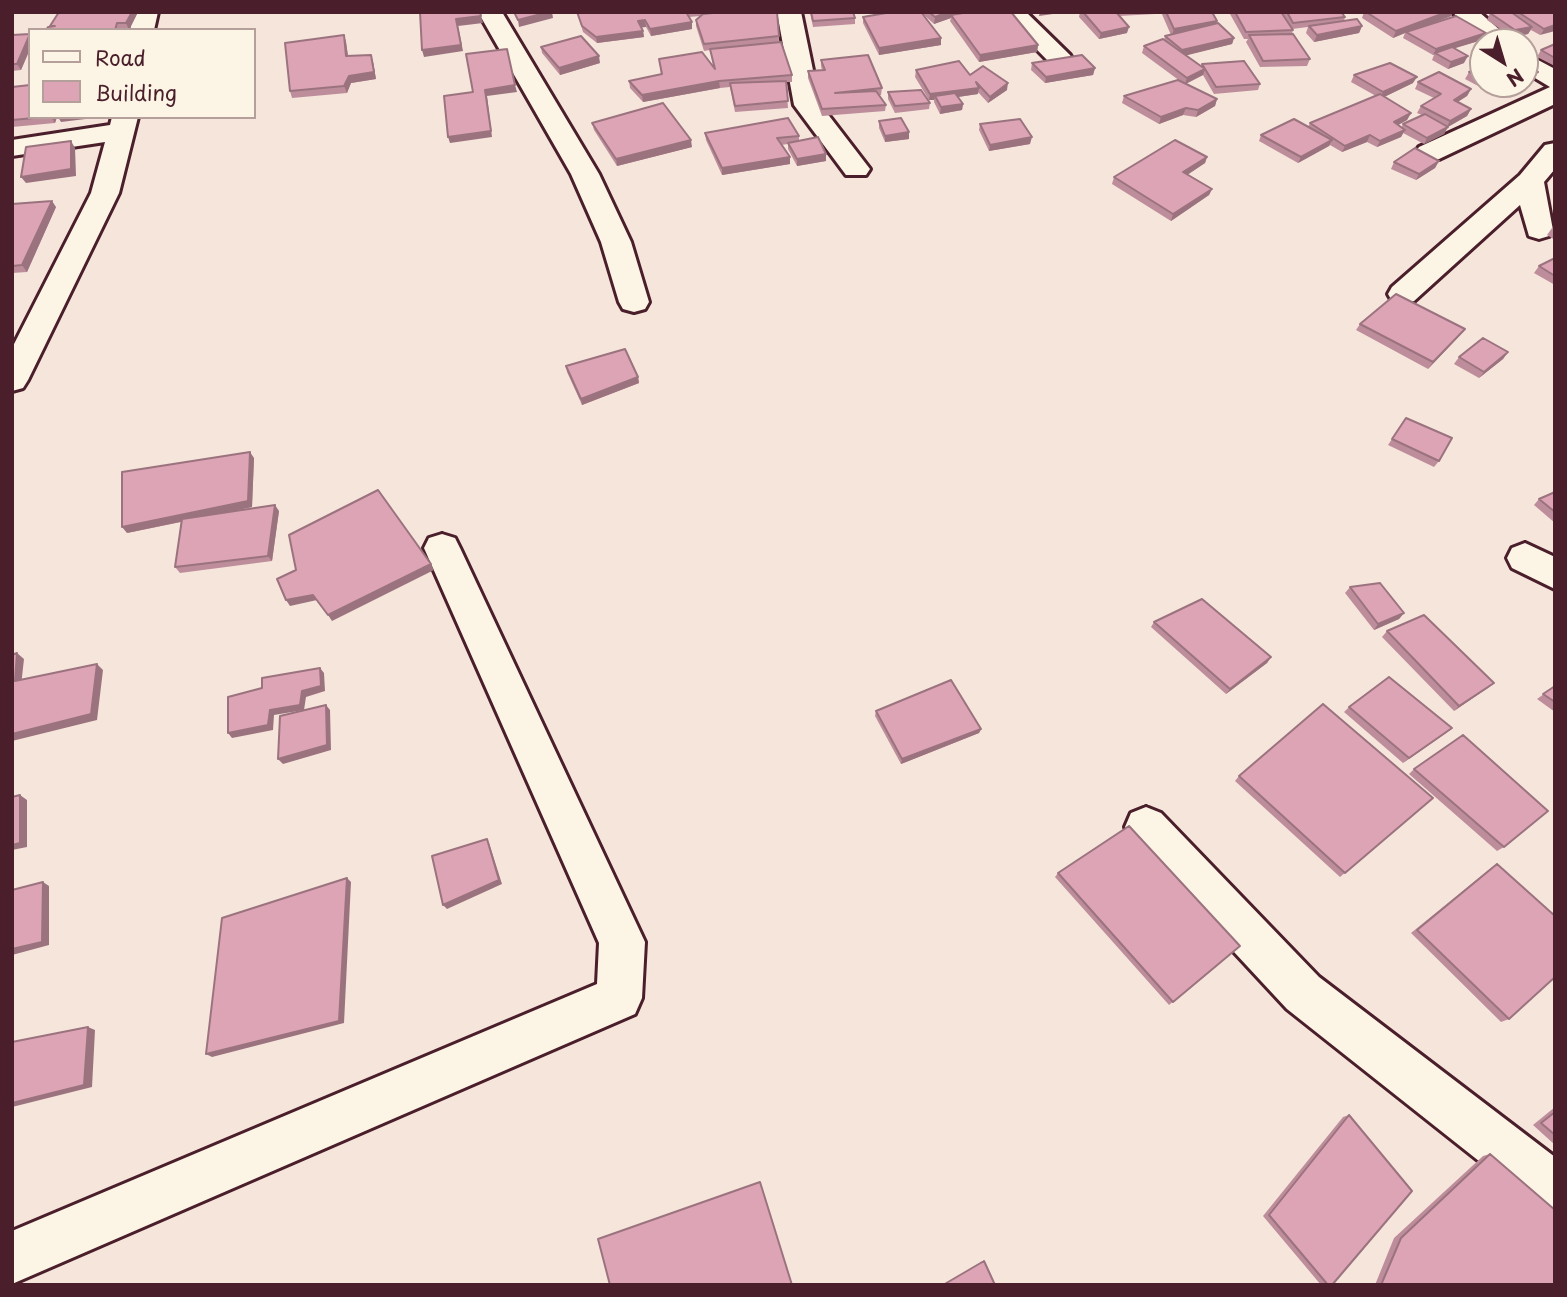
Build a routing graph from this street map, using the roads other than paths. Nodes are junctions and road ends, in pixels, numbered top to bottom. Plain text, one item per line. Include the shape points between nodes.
1 (490, 12) edge
2 (789, 12) edge
3 (1012, 12) edge
4 (1464, 12) edge
5 (1484, 28) edge
6 (1061, 60) edge
7 (1539, 70) edge
8 (1555, 81) edge
9 (1555, 94) edge
10 (124, 124) edge
11 (12, 148) edge
12 (1555, 151) edge
13 (1429, 153) edge
14 (856, 169) dead end
15 (1530, 181) junction
16 (1539, 230) dead end
17 (1404, 293) dead end
18 (634, 302) dead end
19 (12, 380) edge
20 (442, 548) dead end
21 (1146, 827) dead end
22 (1555, 1189) edge
23 (12, 1258) edge

1 - 18 street via 585,174 616,242
2 - 14 street via 807,105
3 - 6 street
4 - 5 street
7 - 8 street
9 - 13 street
10 - 11 street
10 - 19 street via 105,193
12 - 15 street
15 - 16 street
15 - 17 street
20 - 23 street via 622,942 619,998
21 - 22 street via 1303,993

